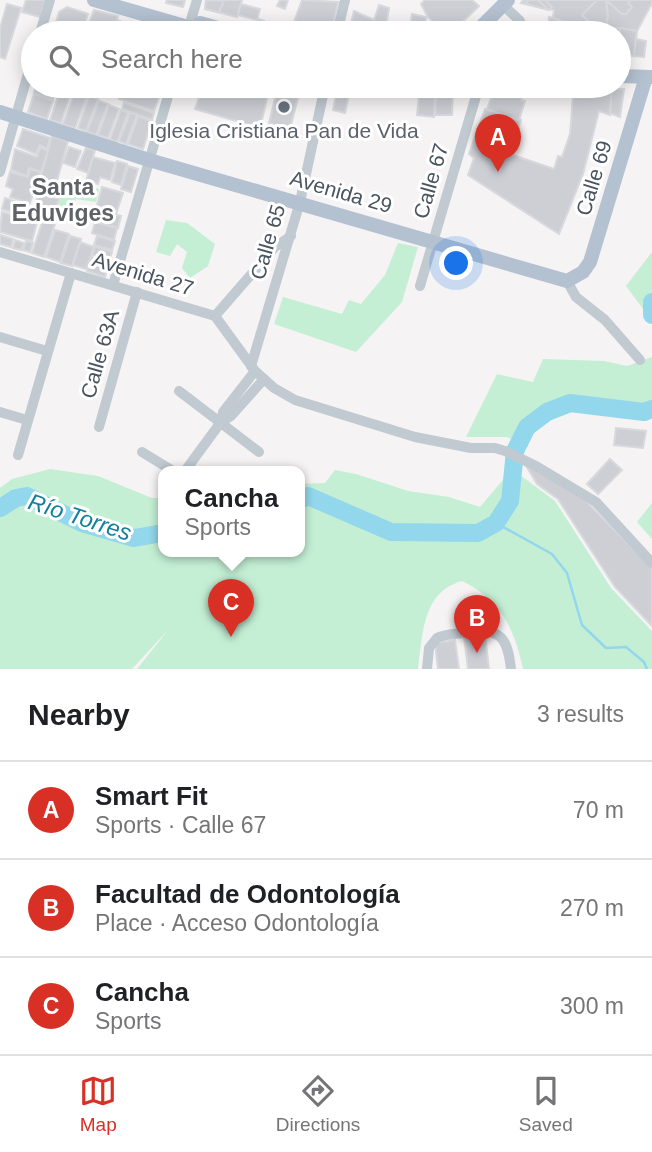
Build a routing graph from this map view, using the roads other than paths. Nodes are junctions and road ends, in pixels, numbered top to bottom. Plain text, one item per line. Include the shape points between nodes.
1 (50, 0) edge
2 (94, 0) edge
3 (125, 0) edge
4 (197, 0) edge
5 (345, 0) edge
6 (506, 2) edge
7 (488, 20) edge
8 (44, 21) edge
9 (168, 21) edge
10 (175, 21) edge
11 (191, 21) edge
12 (340, 21) edge
13 (520, 21) tunnel mouth
14 (644, 77) edge
15 (21, 83) edge
16 (167, 98) edge
17 (322, 98) edge
18 (476, 98) edge
19 (7, 114) edge
20 (149, 160) junction
21 (0, 172) edge
22 (300, 202) junction
23 (291, 236) junction
24 (434, 241) junction
25 (0, 252) edge
26 (71, 273) junction
27 (567, 281) junction
28 (113, 285) junction
29 (420, 286) dead end
30 (138, 292) junction
31 (215, 316) junction
32 (0, 337) edge
33 (47, 351) junction
34 (640, 360) dead end
35 (257, 372) junction
36 (179, 391) dead end
37 (0, 412) edge
38 (27, 420) junction
39 (221, 422) junction
40 (99, 427) dead end
41 (142, 452) dead end
42 (259, 452) dead end
43 (18, 455) dead end
44 (165, 466) edge
45 (189, 466) edge
46 (652, 564) edge
47 (427, 669) edge
48 (511, 669) edge

1 - 8 street
2 - 9 main road
3 - 10 main road
4 - 11 street
5 - 12 street
6 - 7 main road
6 - 13 street
14 - 27 main road, Calle 69 via 590,262
15 - 19 street
16 - 20 street
17 - 22 street, Calle 65
18 - 24 street, Calle 67
19 - 20 main road, Avenida 29
19 - 21 street
20 - 22 main road, Avenida 29
20 - 28 street
22 - 23 street, Calle 65
22 - 24 main road, Avenida 29
23 - 31 street via 275,247
23 - 35 street, Calle 65
24 - 27 main road, Avenida 29
24 - 29 street, Calle 67
25 - 26 street, Avenida 27
26 - 28 street, Avenida 27
26 - 33 street
27 - 34 street via 576,297 605,320
28 - 30 street, Avenida 27
30 - 31 street, Avenida 27
30 - 40 street, Calle 63A
31 - 35 street, Avenida 27
32 - 33 street
33 - 38 street
35 - 39 street, Calle 65 via 223,412
35 - 46 street via 295,400 415,437 495,448 536,466 596,502
36 - 39 street
37 - 38 street
38 - 43 street
39 - 42 street
39 - 45 street, Calle 65
41 - 44 street
47 - 48 street via 429,649 437,638 484,630 495,633 506,645

